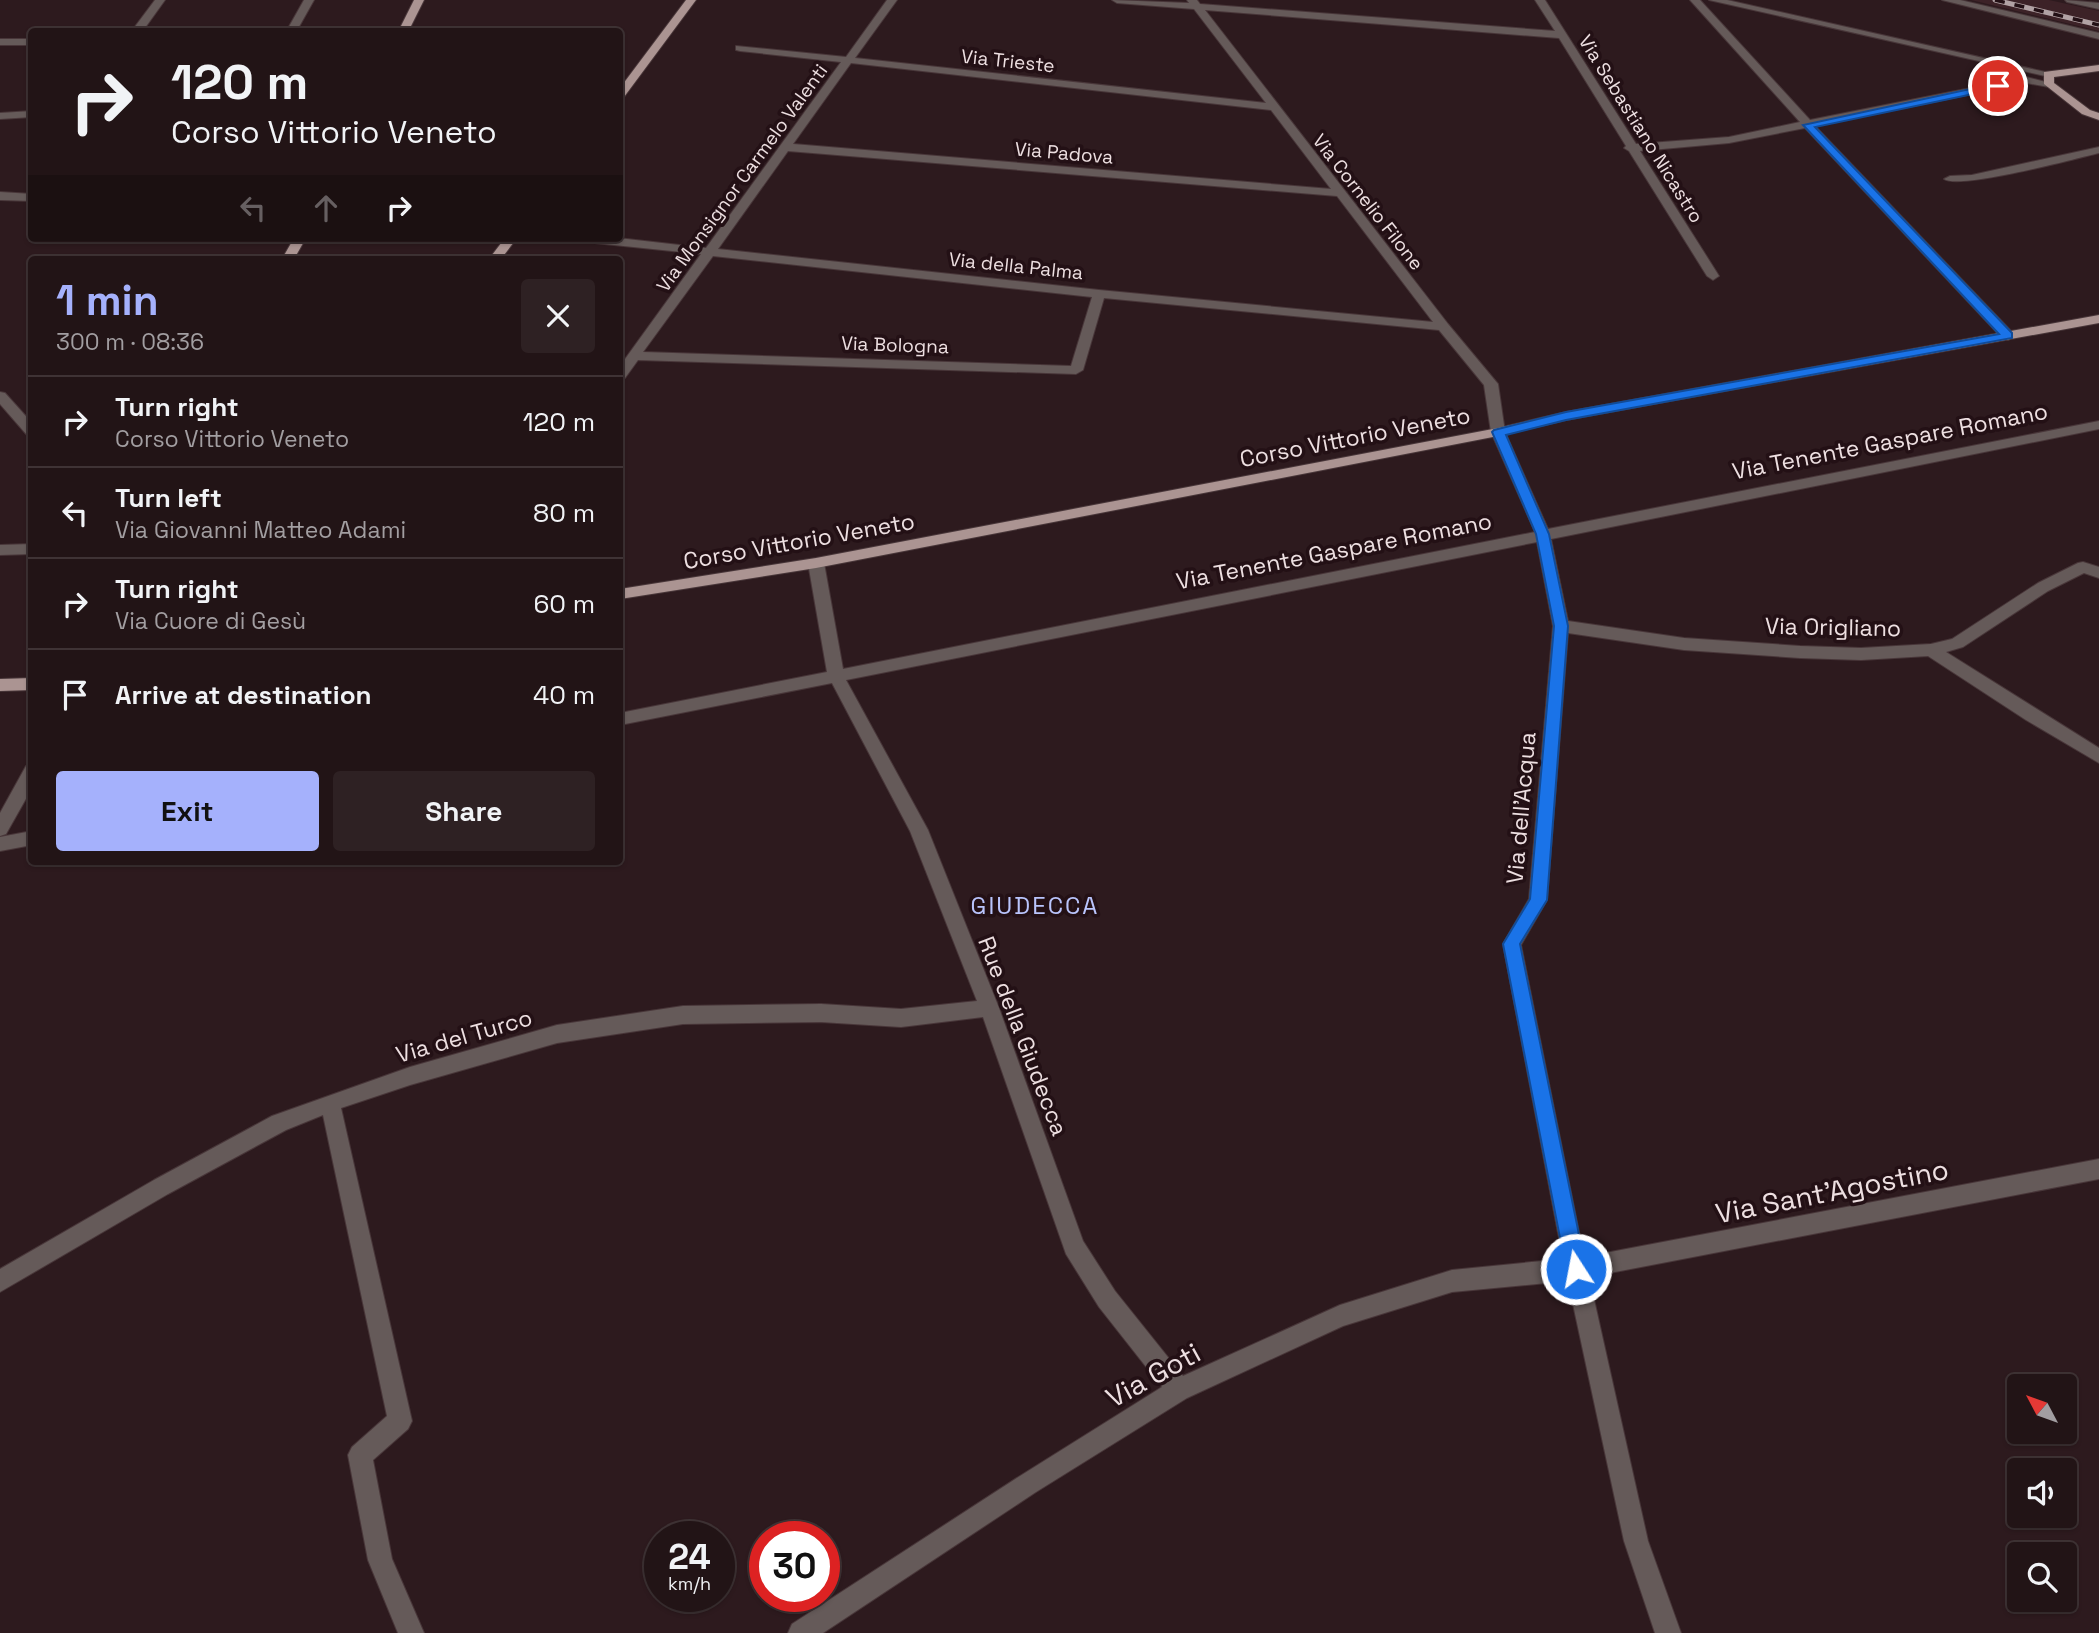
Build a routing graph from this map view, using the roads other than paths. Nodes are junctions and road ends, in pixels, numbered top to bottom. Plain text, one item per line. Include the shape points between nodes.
1 (160, 0) edge
2 (309, 0) edge
3 (419, 0) edge
4 (691, 0) edge
5 (892, 0) edge
6 (1117, 0) edge
7 (1540, 0) edge
8 (1695, 0) edge
9 (1714, 0) edge
10 (1947, 0) edge
11 (2070, 0) edge
12 (1195, 3) edge
13 (1757, 4) edge
14 (2099, 6) edge
15 (139, 28) edge
16 (293, 28) edge
17 (405, 28) edge
18 (1562, 35) junction
19 (2099, 36) edge
20 (0, 42) edge
21 (28, 42) edge
22 (740, 48) dead end
23 (849, 61) junction
24 (2099, 68) edge
25 (2049, 78) junction
26 (623, 91) edge
27 (1272, 107) junction
28 (28, 114) edge
29 (0, 116) edge
30 (2099, 117) edge
31 (1808, 125) junction
32 (785, 147) junction
33 (1630, 148) junction
34 (2099, 150) edge
35 (1950, 179) dead end
36 (1339, 193) junction
37 (0, 196) edge
38 (28, 198) edge
39 (508, 242) edge
40 (620, 242) edge
41 (708, 252) junction
42 (497, 256) edge
43 (1713, 276) dead end
44 (1099, 294) junction
45 (2099, 319) edge
46 (1443, 327) junction
47 (2008, 336) junction
48 (634, 356) junction
49 (623, 372) edge
50 (0, 396) edge
51 (2099, 425) edge
52 (28, 428) edge
53 (1499, 432) junction
54 (1543, 534) junction
55 (0, 550) edge
56 (28, 550) edge
57 (816, 563) junction
58 (2099, 573) edge
59 (623, 594) edge
60 (1561, 626) junction
61 (1931, 650) junction
62 (835, 676) junction
63 (28, 684) edge
64 (0, 685) edge
65 (623, 718) edge
66 (2099, 755) edge
67 (28, 778) edge
68 (0, 829) edge
69 (28, 839) edge
70 (0, 844) edge
71 (989, 1009) junction
72 (330, 1103) junction
73 (2099, 1169) edge
74 (1576, 1269) junction
75 (0, 1281) edge
76 (1179, 1390) junction
77 (411, 1633) edge
78 (801, 1633) edge
79 (1668, 1633) edge

1 - 15 street
2 - 16 street
3 - 17 main road
4 - 26 main road
5 - 23 street, Via Monsignor Carmelo Valenti
6 - 12 street
7 - 18 street, Via Sebastiano Nicastro
8 - 31 street
9 - 13 street
10 - 19 street
11 - 14 street
12 - 18 street
12 - 27 street, Via Cornelio Filone
13 - 25 street
18 - 33 street, Via Sebastiano Nicastro
20 - 21 street
22 - 23 street, Via Trieste
23 - 27 street, Via Trieste
23 - 32 street, Via Monsignor Carmelo Valenti
24 - 25 main road
25 - 30 main road via 2086,112
25 - 31 street
27 - 36 street, Via Cornelio Filone
28 - 29 street
31 - 33 street via 1730,140
31 - 47 street
32 - 36 street, Via Padova
32 - 41 street, Via Monsignor Carmelo Valenti
33 - 43 street, Via Sebastiano Nicastro
34 - 35 street
36 - 46 street, Via Cornelio Filone
37 - 38 street
39 - 42 main road
40 - 41 street, Via della Palma
41 - 44 street, Via della Palma
41 - 48 street, Via Monsignor Carmelo Valenti
44 - 46 street, Via della Palma
44 - 48 street, Via Bologna via 1076,370
45 - 47 main road, Corso Vittorio Veneto
46 - 53 street, Via Cornelio Filone via 1492,384
47 - 53 main road, Corso Vittorio Veneto
48 - 49 street, Via Monsignor Carmelo Valenti
50 - 52 street
51 - 54 street, Via Tenente Gaspare Romano
53 - 54 street, Via dell'Acqua
53 - 57 main road, Corso Vittorio Veneto
54 - 60 street, Via dell'Acqua
54 - 62 street, Via Tenente Gaspare Romano
55 - 56 street
57 - 59 main road, Corso Vittorio Veneto
57 - 62 street, Rue della Giudecca
58 - 61 street, Via Origliano via 2083,567 2043,587 1957,643
60 - 61 street, Via Origliano via 1684,643 1800,652
60 - 74 street, Via dell'Acqua via 1538,900 1512,944
61 - 66 street
62 - 65 street, Via Tenente Gaspare Romano
62 - 71 street, Rue della Giudecca via 919,830
63 - 64 main road
67 - 68 street
69 - 70 street
71 - 72 street, Via del Turco via 901,1018 821,1013 684,1015 557,1034
71 - 76 street, Rue della Giudecca via 1074,1247 1107,1299
72 - 75 street, Via del Turco via 208,1162
72 - 77 street via 400,1420 360,1455 380,1560
73 - 74 street, Via Sant'Agostino
74 - 76 street, Via Goti via 1452,1281 1340,1316
74 - 79 street, Via dell'Acqua via 1636,1541
76 - 78 street, Via Goti

